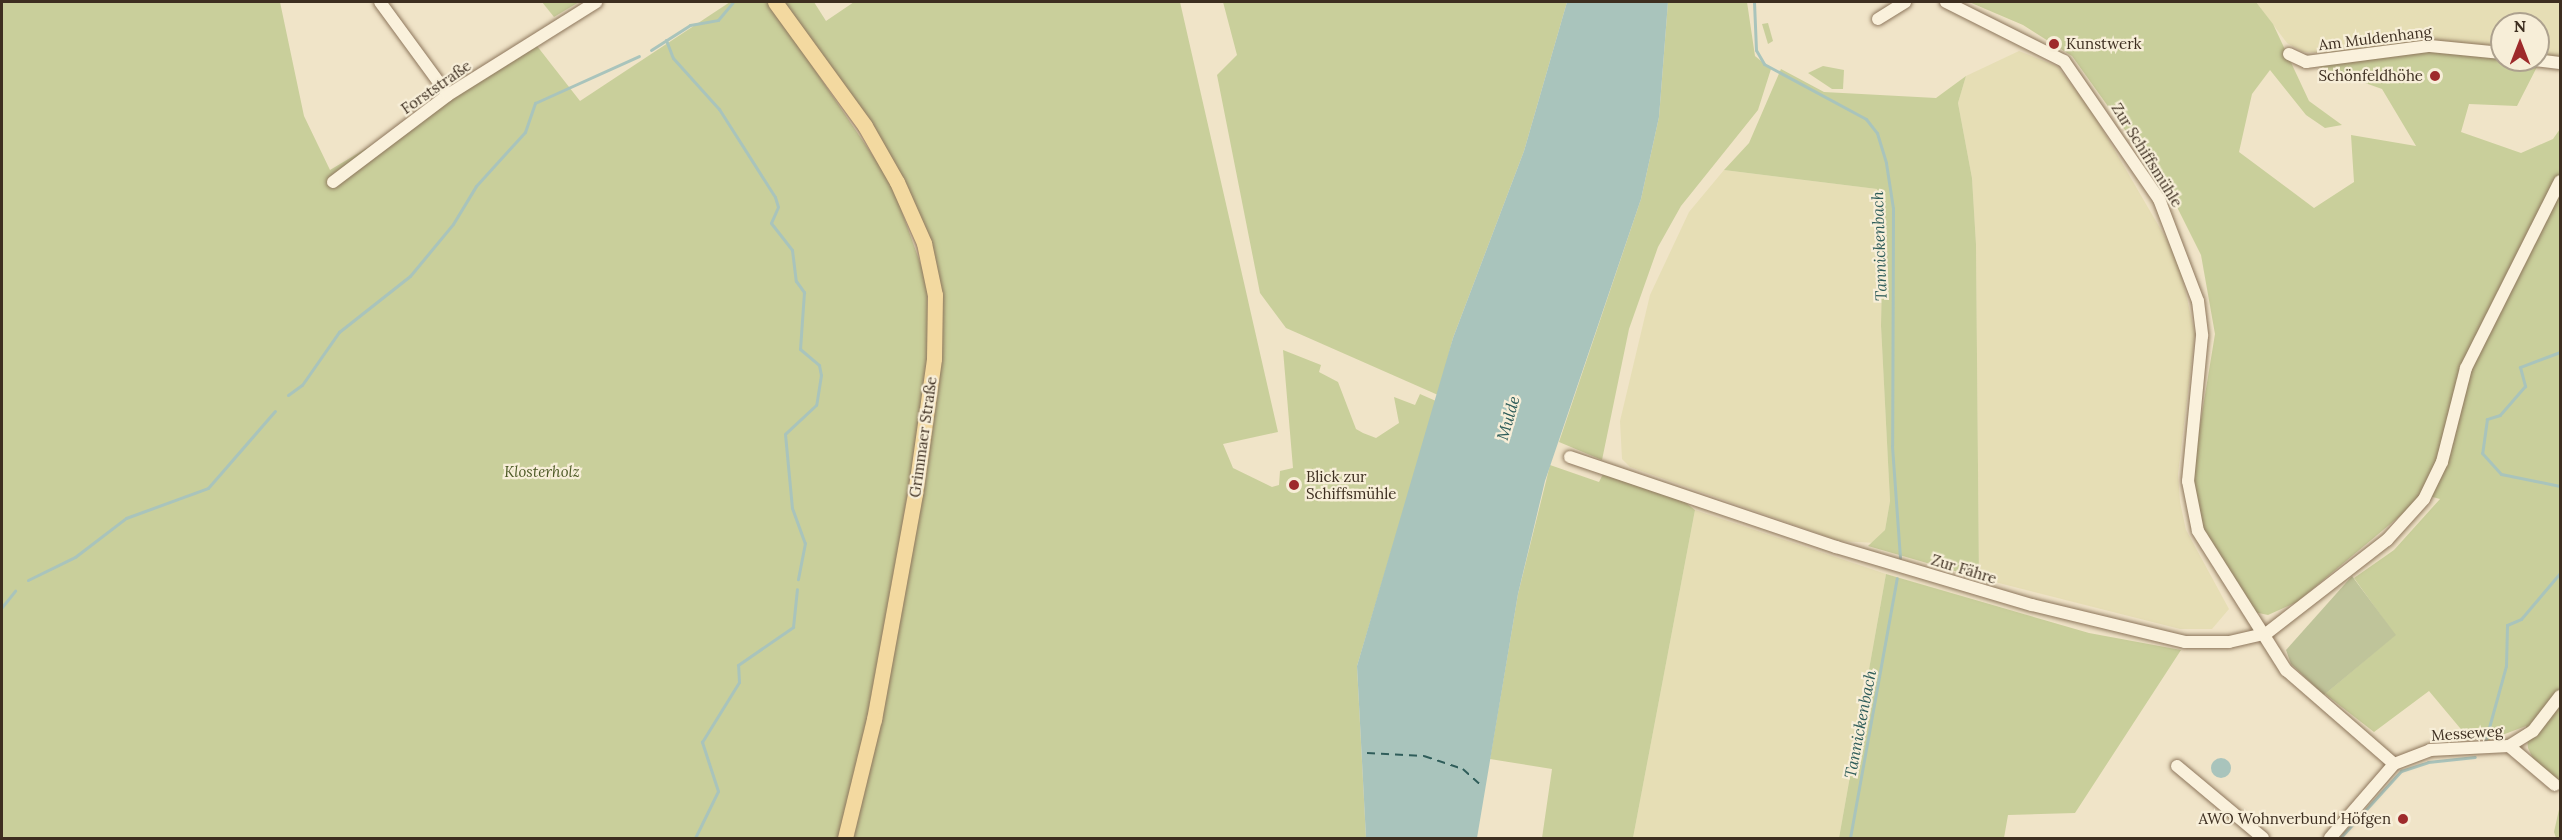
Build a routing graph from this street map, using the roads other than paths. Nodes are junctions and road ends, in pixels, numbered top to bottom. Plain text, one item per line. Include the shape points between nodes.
1 (380, 2) edge
2 (596, 2) edge
3 (775, 2) edge
4 (1905, 2) edge
5 (1946, 2) edge
6 (1878, 19) dead end
7 (2490, 52) edge
8 (2289, 54) dead end
9 (448, 95) junction
10 (2560, 181) edge
11 (333, 182) dead end
12 (1570, 457) dead end
13 (2266, 633) junction
14 (2560, 696) edge
15 (2509, 746) junction
16 (2394, 764) junction
17 (2177, 766) dead end
18 (2554, 785) dead end
19 (845, 838) edge
20 (2263, 838) edge
21 (2330, 838) edge

1 - 9 street
2 - 9 street, Forststraße
3 - 19 main road, Grimmaer Straße via 865,126 909,207 929,261 936,311 928,410 897,596
4 - 6 street
5 - 13 street, Zur Schiffsmühle via 2064,61 2159,199 2194,281 2200,313 2188,481 2193,514 2220,572
7 - 8 street, Am Muldenhang via 2430,46 2307,62
9 - 11 street, Forststraße
10 - 13 street, Zur Fähre via 2466,368 2442,462 2424,499 2387,540
12 - 13 street, Zur Fähre via 1836,547 2032,605 2185,642 2229,642
13 - 16 street, Zur Schiffsmühle via 2286,670
14 - 15 street, Messeweg via 2533,731
15 - 16 street, Messeweg via 2430,750
15 - 18 street
16 - 21 street
17 - 20 street

